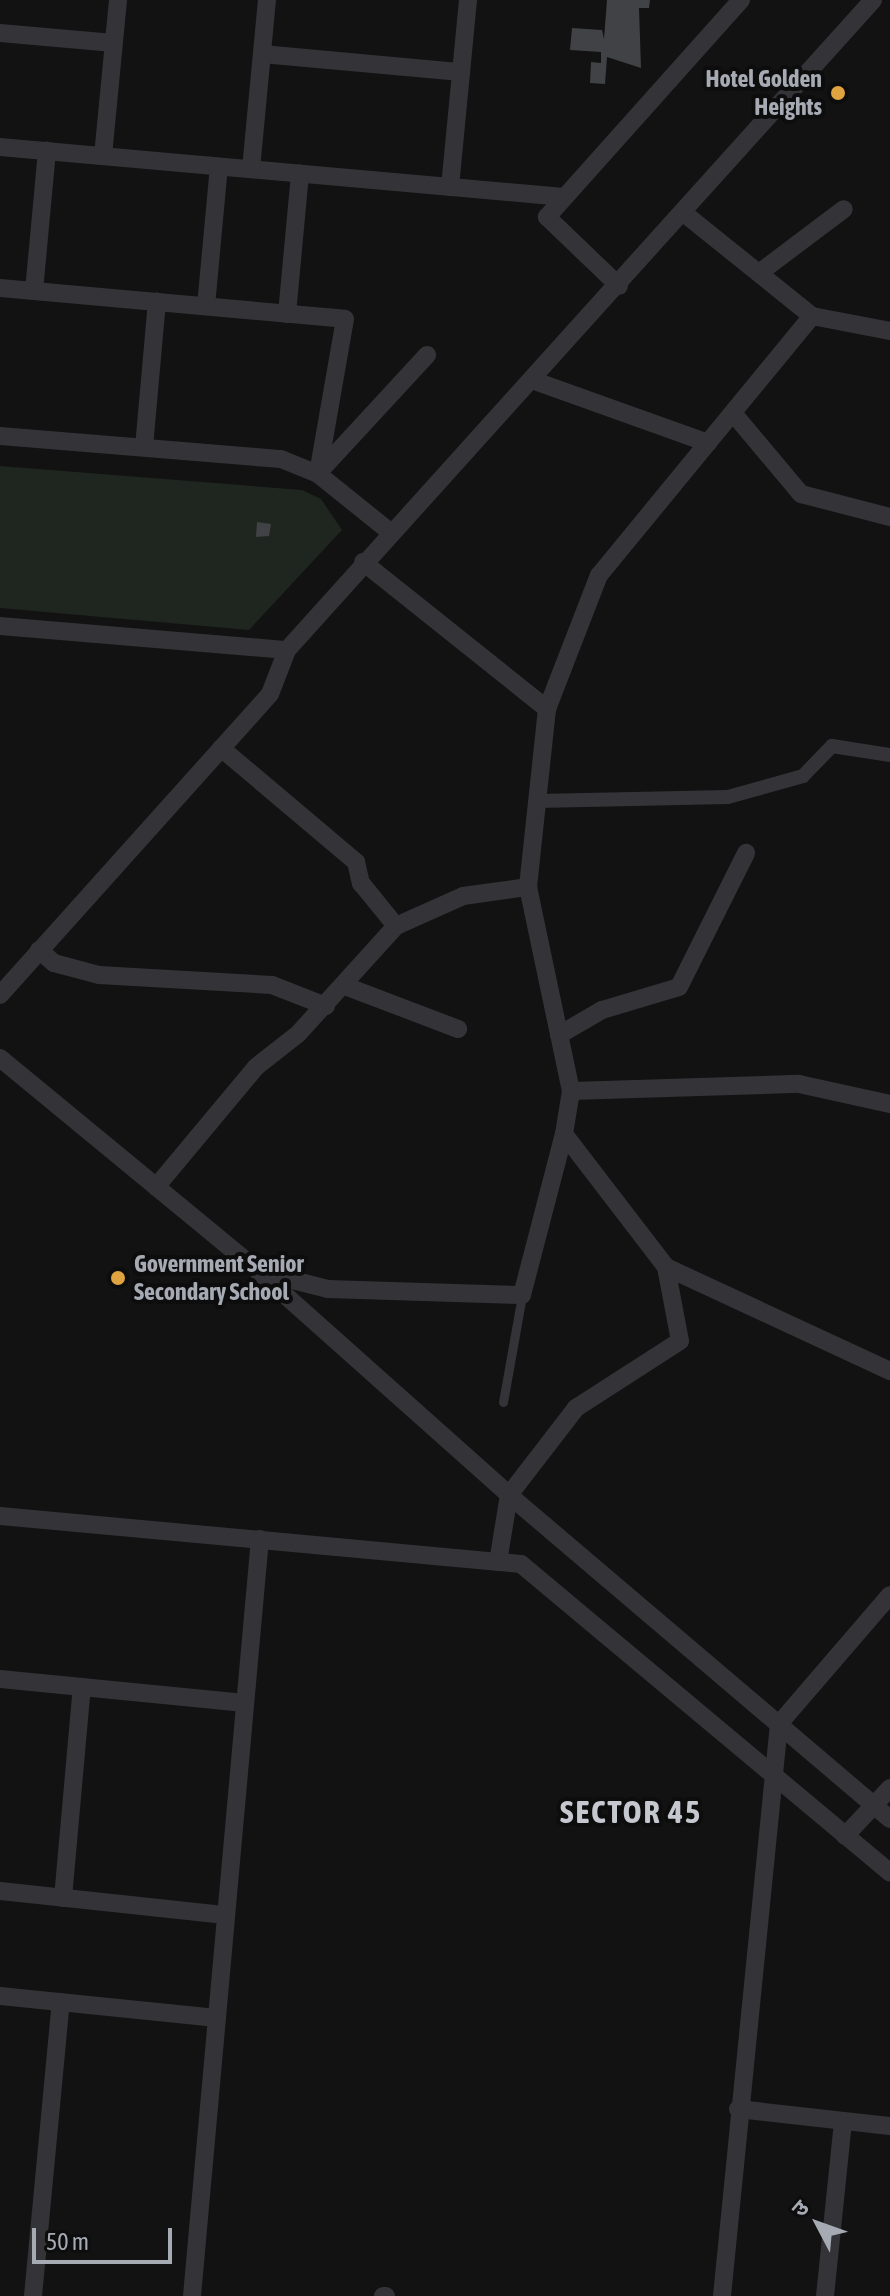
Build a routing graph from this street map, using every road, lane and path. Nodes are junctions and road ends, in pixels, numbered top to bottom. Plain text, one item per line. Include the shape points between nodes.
1 (118, 0) edge
2 (267, 0) edge
3 (468, 0) edge
4 (741, 0) edge
5 (873, 0) edge
6 (0, 33) edge
7 (114, 43) junction
8 (262, 54) junction
9 (461, 72) junction
10 (0, 147) edge
11 (47, 151) junction
12 (103, 156) junction
13 (219, 167) junction
14 (251, 169) junction
15 (300, 174) junction
16 (450, 187) junction
17 (564, 197) junction
18 (844, 209) dead end
19 (685, 214) junction
20 (759, 273) junction
21 (619, 286) junction
22 (0, 288) edge
23 (34, 291) junction
24 (157, 302) junction
25 (206, 306) junction
26 (287, 314) junction
27 (812, 316) junction
28 (890, 331) edge
29 (427, 355) dead end
30 (532, 380) junction
31 (733, 413) junction
32 (0, 436) edge
33 (708, 443) junction
34 (144, 447) junction
35 (318, 474) junction
36 (890, 517) edge
37 (389, 531) junction
38 (363, 562) junction
39 (0, 626) edge
40 (287, 650) junction
41 (547, 709) junction
42 (221, 748) junction
43 (890, 755) edge
44 (537, 801) junction
45 (746, 853) dead end
46 (528, 887) junction
47 (396, 926) junction
48 (39, 950) junction
49 (345, 986) junction
50 (0, 995) edge
51 (326, 1006) junction
52 (458, 1029) dead end
53 (559, 1035) junction
54 (0, 1058) edge
55 (571, 1091) junction
56 (890, 1104) edge
57 (564, 1134) junction
58 (156, 1187) junction
59 (666, 1267) junction
60 (258, 1271) junction
61 (522, 1295) junction
62 (890, 1371) edge
63 (503, 1402) dead end
64 (509, 1495) junction
65 (0, 1516) edge
66 (260, 1539) junction
67 (498, 1562) junction
68 (890, 1595) edge
69 (0, 1679) edge
70 (82, 1687) junction
71 (245, 1703) junction
72 (779, 1724) junction
73 (769, 1773) junction
74 (890, 1788) edge
75 (874, 1805) junction
76 (890, 1819) edge
77 (845, 1836) junction
78 (890, 1873) edge
79 (0, 1891) edge
80 (63, 1898) junction
81 (226, 1915) junction
82 (0, 1996) edge
83 (61, 2002) junction
84 (217, 2018) junction
85 (738, 2109) junction
86 (843, 2121) junction
87 (890, 2126) edge
88 (33, 2296) edge
89 (192, 2296) edge
90 (722, 2296) edge
91 (825, 2296) edge

1 - 7 street
2 - 8 street
3 - 9 street
4 - 17 street
5 - 19 street
6 - 7 street
7 - 12 street
8 - 9 street
8 - 14 street
9 - 16 street
10 - 11 street
11 - 12 street
11 - 23 street
12 - 13 street
13 - 14 street
13 - 25 street
14 - 15 street
15 - 16 street
15 - 26 street
16 - 17 street
17 - 21 street via 547,217
18 - 20 street
19 - 20 street
19 - 21 street
20 - 27 street
21 - 30 street
22 - 23 street
23 - 24 street
24 - 25 street
24 - 34 street
25 - 26 street
26 - 35 street via 348,323
27 - 28 street
27 - 31 street
29 - 35 street
30 - 33 street
30 - 37 street
31 - 33 street
31 - 36 street via 801,494
32 - 34 street
33 - 41 street via 599,575
34 - 35 street via 281,459
35 - 37 street
37 - 38 street
38 - 40 street
38 - 41 street
39 - 40 street
40 - 42 street via 270,694
41 - 44 street
42 - 47 street via 356,862 361,883
42 - 48 street
43 - 44 street via 832,746 803,776 728,797
44 - 46 street
45 - 53 street via 679,987 602,1010
46 - 47 street via 463,896
46 - 53 street
47 - 49 street
48 - 50 street
48 - 51 street via 54,963 99,975 272,985
49 - 51 street
49 - 52 street
51 - 58 street via 256,1067
53 - 55 street
54 - 58 street
55 - 56 street via 799,1084
55 - 57 street
57 - 59 street
57 - 61 street
58 - 60 street
59 - 62 street
59 - 64 street via 680,1341 576,1408
60 - 61 street via 328,1289
60 - 64 street
61 - 63 lane
64 - 67 street
64 - 72 street
65 - 66 street
66 - 67 street
66 - 71 street
67 - 73 street via 521,1564
68 - 72 street
69 - 70 street
70 - 71 street
70 - 80 street
71 - 81 street
72 - 73 street
72 - 75 street
73 - 77 street
73 - 85 street
74 - 75 street
75 - 76 street
75 - 77 street
77 - 78 street
79 - 80 street
80 - 81 street
81 - 84 street
82 - 83 street
83 - 84 street
83 - 88 street
84 - 89 street
85 - 86 street
85 - 90 street
86 - 87 street
86 - 91 street

